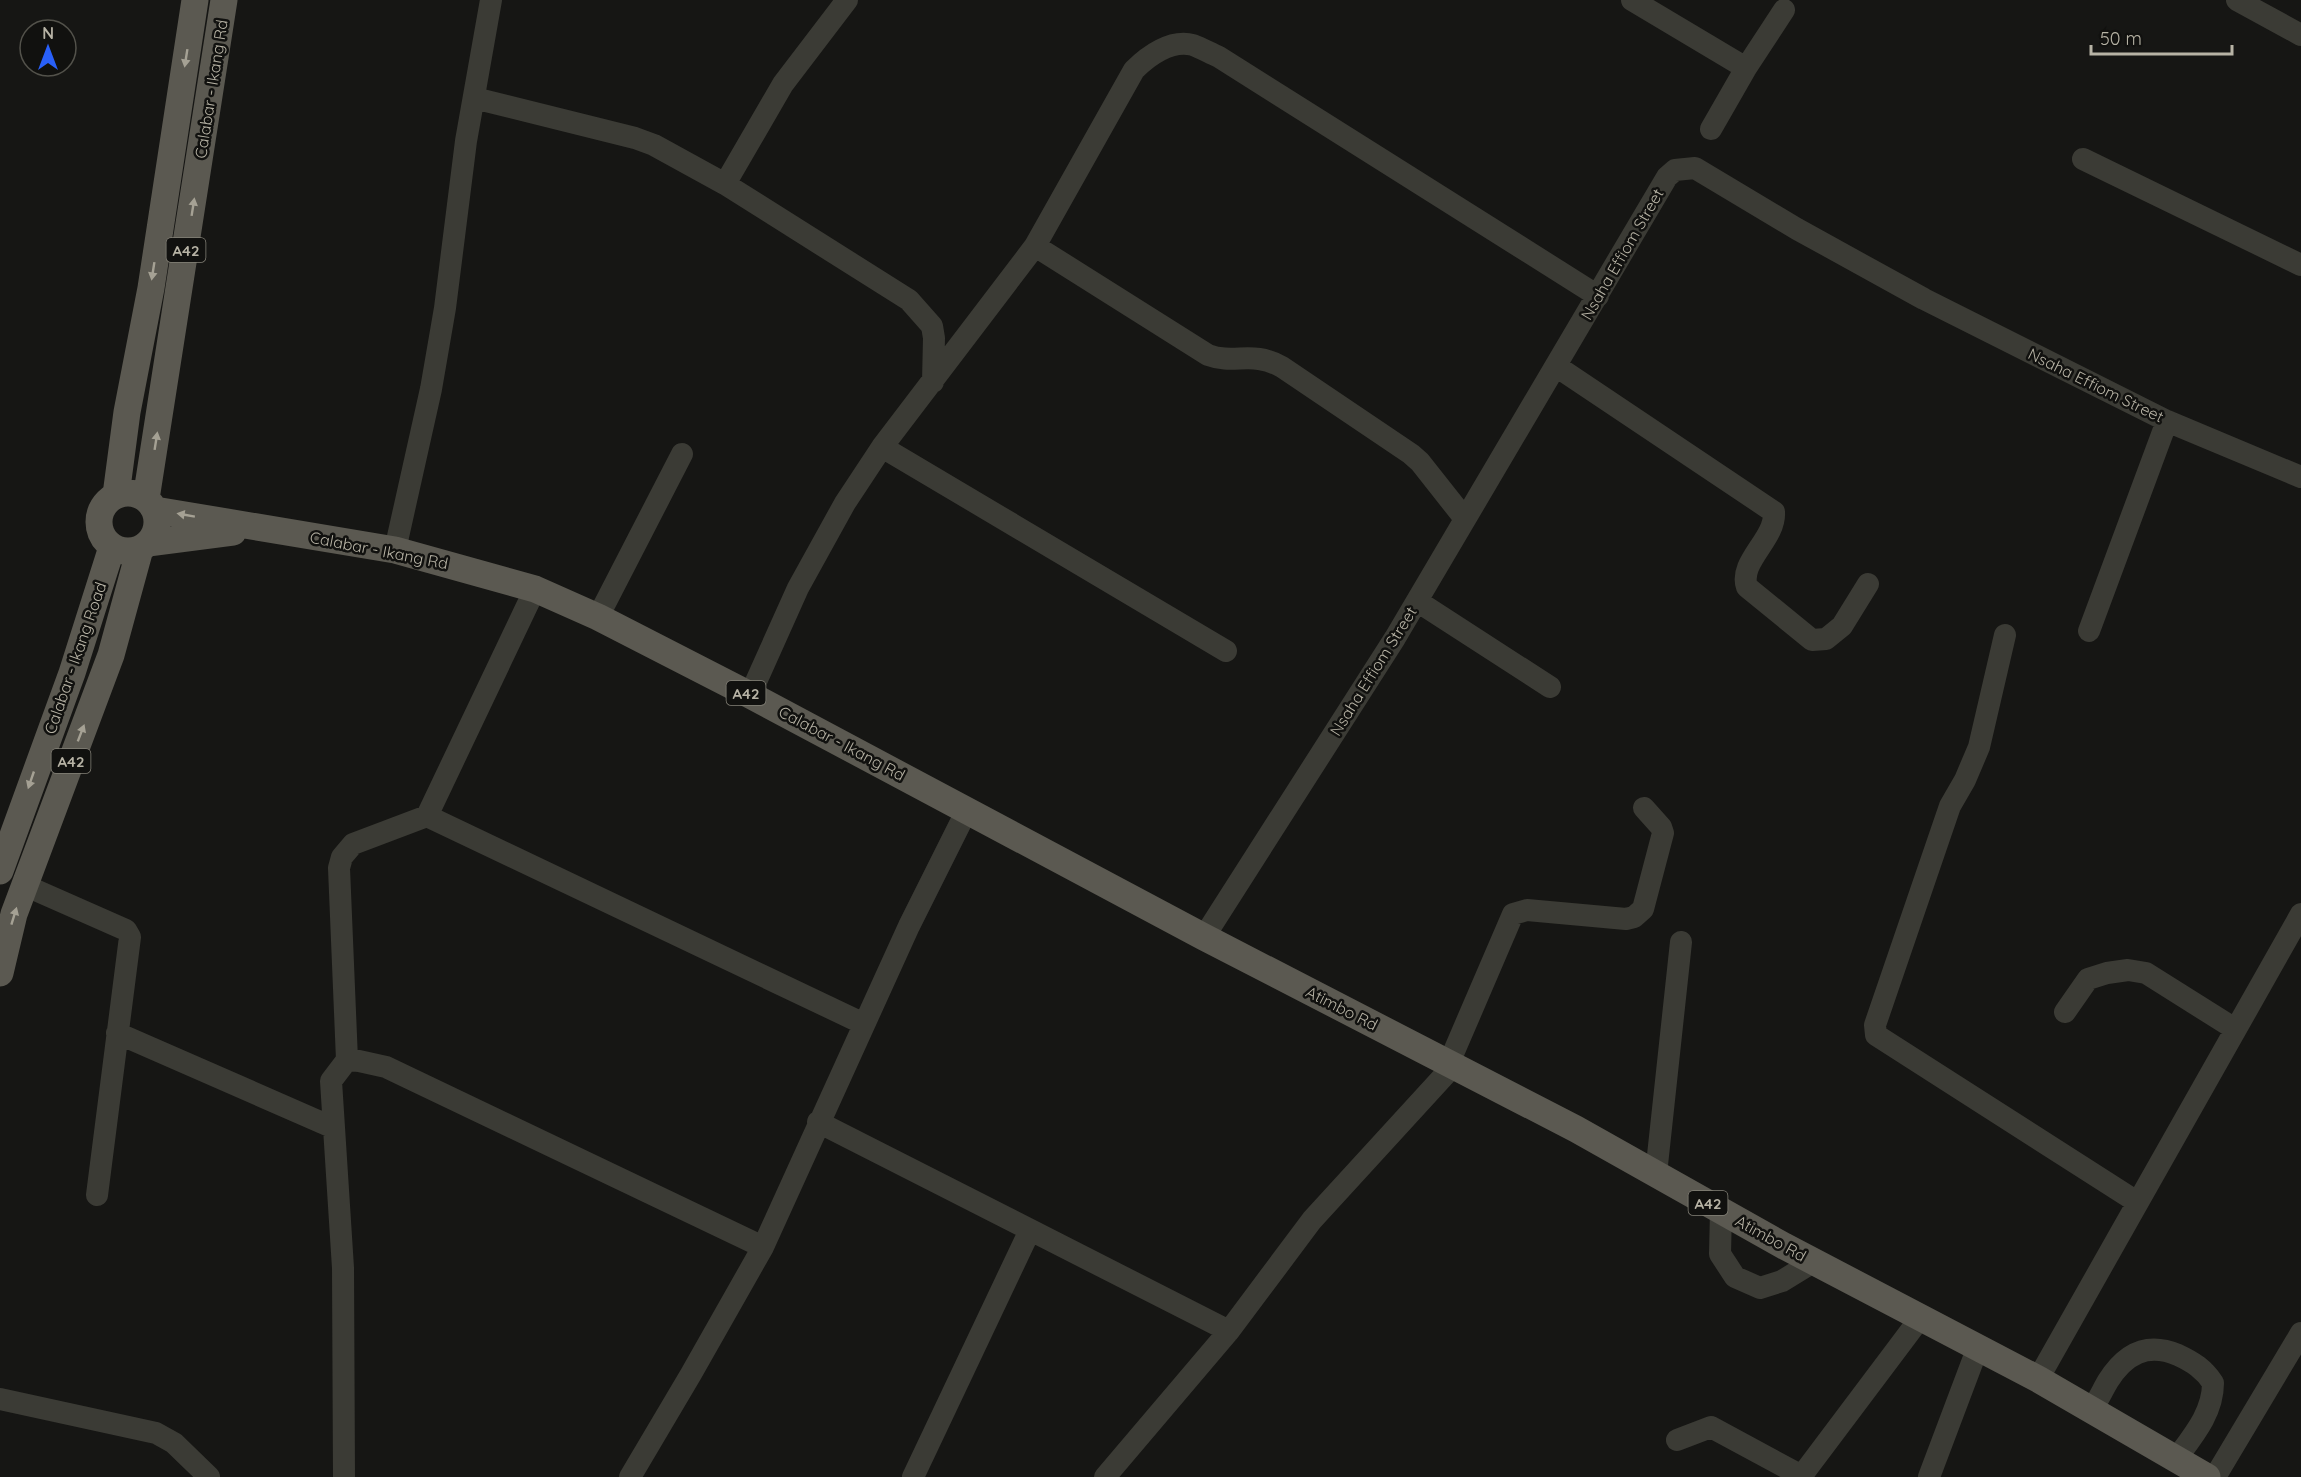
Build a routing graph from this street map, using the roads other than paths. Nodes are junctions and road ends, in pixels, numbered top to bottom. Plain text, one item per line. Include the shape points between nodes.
1 (195, 0) edge
2 (224, 0) edge
3 (491, 0) edge
4 (847, 0) edge
5 (1632, 0) edge
6 (2237, 0) edge
7 (1784, 10) dead end
8 (2301, 35) edge
9 (1746, 68) junction
10 (474, 98) junction
11 (1711, 129) dead end
12 (2083, 159) dead end
13 (725, 184) junction
14 (1035, 246) junction
15 (2301, 265) edge
16 (1598, 296) junction
17 (1556, 366) junction
18 (933, 382) junction
19 (2167, 421) junction
20 (882, 447) junction
21 (682, 454) dead end
22 (2301, 477) edge
23 (116, 495) junction
24 (151, 504) junction
25 (1465, 519) junction
26 (258, 528) junction
27 (112, 546) junction
28 (144, 546) junction
29 (395, 550) junction
30 (1868, 584) dead end
31 (535, 589) junction
32 (1417, 601) junction
33 (598, 617) junction
34 (2089, 632) dead end
35 (2005, 635) dead end
36 (1226, 651) dead end
37 (1550, 687) dead end
38 (750, 694) junction
39 (1644, 808) dead end
40 (967, 810) junction
41 (427, 816) junction
42 (0, 871) edge
43 (24, 885) junction
44 (2301, 914) edge
45 (1204, 937) junction
46 (1681, 942) dead end
47 (0, 973) edge
48 (2065, 1012) dead end
49 (864, 1024) junction
50 (2235, 1029) junction
51 (117, 1033) junction
52 (347, 1060) junction
53 (1451, 1065) junction
54 (818, 1122) junction
55 (334, 1128) junction
56 (1656, 1174) junction
57 (97, 1195) dead end
58 (2137, 1202) junction
59 (1721, 1211) junction
60 (1030, 1230) junction
61 (763, 1247) junction
62 (1814, 1262) junction
63 (1921, 1317) junction
64 (1229, 1331) junction
65 (2301, 1333) edge
66 (1978, 1347) junction
67 (2038, 1378) junction
68 (0, 1399) edge
69 (2091, 1410) junction
70 (1677, 1440) dead end
71 (2176, 1459) junction
72 (208, 1477) edge
73 (344, 1477) edge
74 (630, 1477) edge
75 (913, 1477) edge
76 (1105, 1477) edge
77 (1929, 1477) edge
78 (2207, 1477) edge
79 (2215, 1477) edge

1 -> 23 main road, Calabar - Ikang Rd / A42
24 -> 2 main road, Calabar - Ikang Rd / A42
3 - 10 street
4 - 13 street via 783,84
5 - 9 street
6 - 8 street
7 - 9 street
9 - 11 street
10 - 13 street via 635,138
10 - 29 street via 431,389
12 - 15 street
13 - 18 street via 909,300 932,326
14 - 16 street via 1134,70 1147,57 1167,47 1191,45 1219,57
14 - 18 street
14 - 25 street via 1208,355 1268,359 1282,367 1411,454
16 - 17 street, Nsaha Effiom Street
16 - 19 street, Nsaha Effiom Street via 1667,177 1675,171 1695,168 1924,299
17 - 25 street, Nsaha Effiom Street
17 - 30 street via 1774,512 1775,521 1744,579 1747,587 1812,640 1826,639 1842,626
18 - 20 street
19 - 22 street, Nsaha Effiom Street
19 - 34 street
20 - 36 street
20 - 38 street via 845,503 798,588
21 - 33 street
23 - 24 main road, A42 via 135,493
23 - 27 main road, A42 via 105,503 98,520 103,537
26 -> 24 main road, Calabar - Ikang Rd / A42
24 - 28 main road, A42 via 157,528
25 - 32 street, Nsaha Effiom Street
26 - 28 main road, Calabar - Ikang Rd / A42
26 - 29 main road, Calabar - Ikang Rd / A42
27 - 28 main road, A42 via 126,551
27 -> 42 main road, Calabar - Ikang Road / A42 via 72,673
43 -> 28 main road, Calabar - Ikang Road / A42 via 111,655
29 - 31 main road, Calabar - Ikang Rd / A42
31 - 33 main road, Calabar - Ikang Rd / A42
31 - 41 street
32 - 37 street
32 - 45 street, Nsaha Effiom Street
33 - 38 main road, Calabar - Ikang Rd / A42
35 - 58 street via 1979,747 1950,806 1875,1024 1876,1035
38 - 40 main road, Calabar - Ikang Rd / A42
39 - 53 street via 1663,833 1643,909 1626,920 1527,910 1513,914
40 - 45 main road, Calabar - Ikang Rd / A42
40 - 49 street
41 - 49 street
41 - 52 street via 353,844 342,857 339,868
47 -> 43 main road, Calabar - Ikang Road / A42
43 - 51 street via 129,932
44 - 50 street
45 - 53 main road, Atimbo Rd / A42
46 - 56 street
48 - 50 street via 2088,979 2128,970 2146,973
49 - 54 street
50 - 58 street
51 - 55 street
51 - 57 street
52 - 55 street via 331,1082
52 - 61 street via 386,1068
53 - 56 main road, Atimbo Rd / A42
53 - 64 street via 1320,1211
54 - 60 street
54 - 61 street
55 - 73 street via 343,1268
56 - 59 main road, Atimbo Rd / A42
58 - 67 street
59 - 62 main road, Atimbo Rd / A42
59 - 62 street via 1720,1254 1735,1276 1760,1288 1782,1281
60 - 64 street
60 - 75 street
61 - 74 street
62 - 63 main road, Atimbo Rd / A42
63 - 66 main road, Atimbo Rd / A42
63 - 70 street via 1806,1470 1798,1474 1710,1427
64 - 76 street
65 - 79 street
66 - 67 main road, Atimbo Rd / A42
66 - 77 street
67 - 69 main road, Atimbo Rd / A42
68 - 72 street via 156,1433 174,1443
69 - 71 main road, Atimbo Rd / A42
69 - 71 street via 2120,1366 2138,1353 2163,1349 2196,1364 2213,1383 2213,1395 2202,1424
71 - 78 main road, Atimbo Rd / A42

